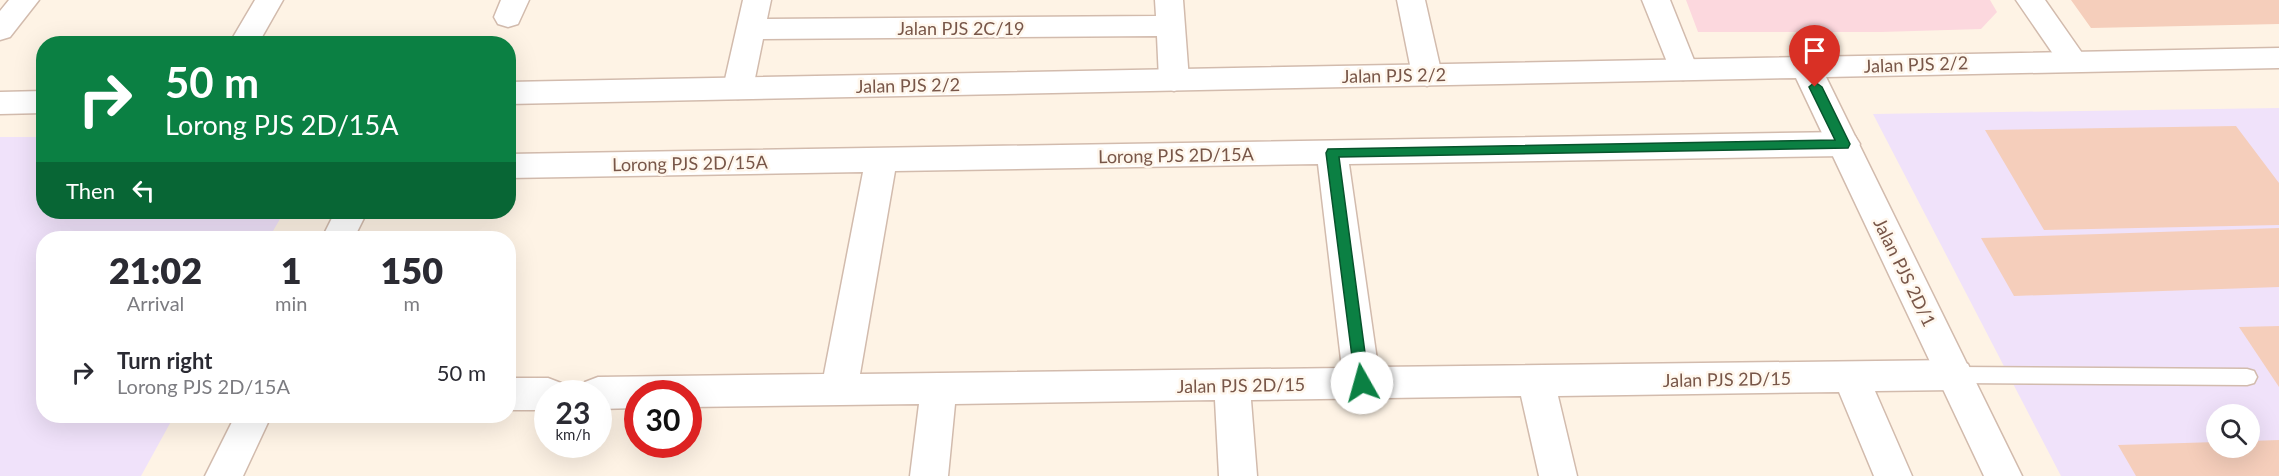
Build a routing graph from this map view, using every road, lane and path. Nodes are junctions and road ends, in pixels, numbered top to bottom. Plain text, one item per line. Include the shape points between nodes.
1 (25, 0) edge
2 (269, 0) edge
3 (757, 0) edge
4 (1411, 0) edge
5 (1656, 0) edge
6 (2030, 0) edge
7 (1170, 13) edge
8 (751, 29) junction
9 (0, 30) edge
10 (248, 36) edge
11 (2279, 58) edge
12 (2072, 60) junction
13 (1806, 67) junction
14 (1683, 70) junction
15 (1427, 75) junction
16 (1174, 80) junction
17 (738, 88) junction
18 (516, 93) edge
19 (36, 102) edge
20 (0, 103) edge
21 (1844, 144) junction
22 (1332, 153) junction
23 (881, 160) junction
24 (516, 166) edge
25 (1955, 375) junction
26 (1851, 377) junction
27 (2247, 377) dead end
28 (1536, 381) junction
29 (1362, 383) junction
30 (1232, 385) junction
31 (939, 389) junction
32 (839, 390) junction
33 (612, 393) edge
34 (516, 394) edge
35 (534, 394) edge
36 (250, 423) edge
37 (224, 476) edge
38 (929, 476) edge
39 (1238, 476) edge
40 (1558, 476) edge
41 (1893, 476) edge
42 (2003, 476) edge

1 - 9 street
2 - 10 street
3 - 8 street
4 - 15 street
5 - 14 street
6 - 12 street
7 - 8 street, Jalan PJS 2C/19
7 - 16 street
8 - 17 street
11 - 12 street, Jalan PJS 2/2
12 - 13 street, Jalan PJS 2/2
13 - 14 street, Jalan PJS 2/2
13 - 21 street, Jalan PJS 2D/1
14 - 15 street, Jalan PJS 2/2
15 - 16 street, Jalan PJS 2/2
16 - 17 street, Jalan PJS 2/2
17 - 18 street, Jalan PJS 2/2
19 - 20 street
21 - 22 street, Lorong PJS 2D/15A
21 - 25 street, Jalan PJS 2D/1
22 - 23 street, Lorong PJS 2D/15A
22 - 29 street
23 - 24 street, Lorong PJS 2D/15A
23 - 32 street
25 - 26 street, Jalan PJS 2D/15
25 - 27 lane
25 - 42 street, Jalan PJS 2D/1
26 - 28 street, Jalan PJS 2D/15
26 - 41 street
28 - 29 street, Jalan PJS 2D/15
28 - 40 street
29 - 30 street, Jalan PJS 2D/15
30 - 31 street, Jalan PJS 2D/15
30 - 39 street
31 - 32 street, Jalan PJS 2D/15
31 - 38 street
32 - 33 street, Jalan PJS 2D/15
34 - 35 street
36 - 37 street

